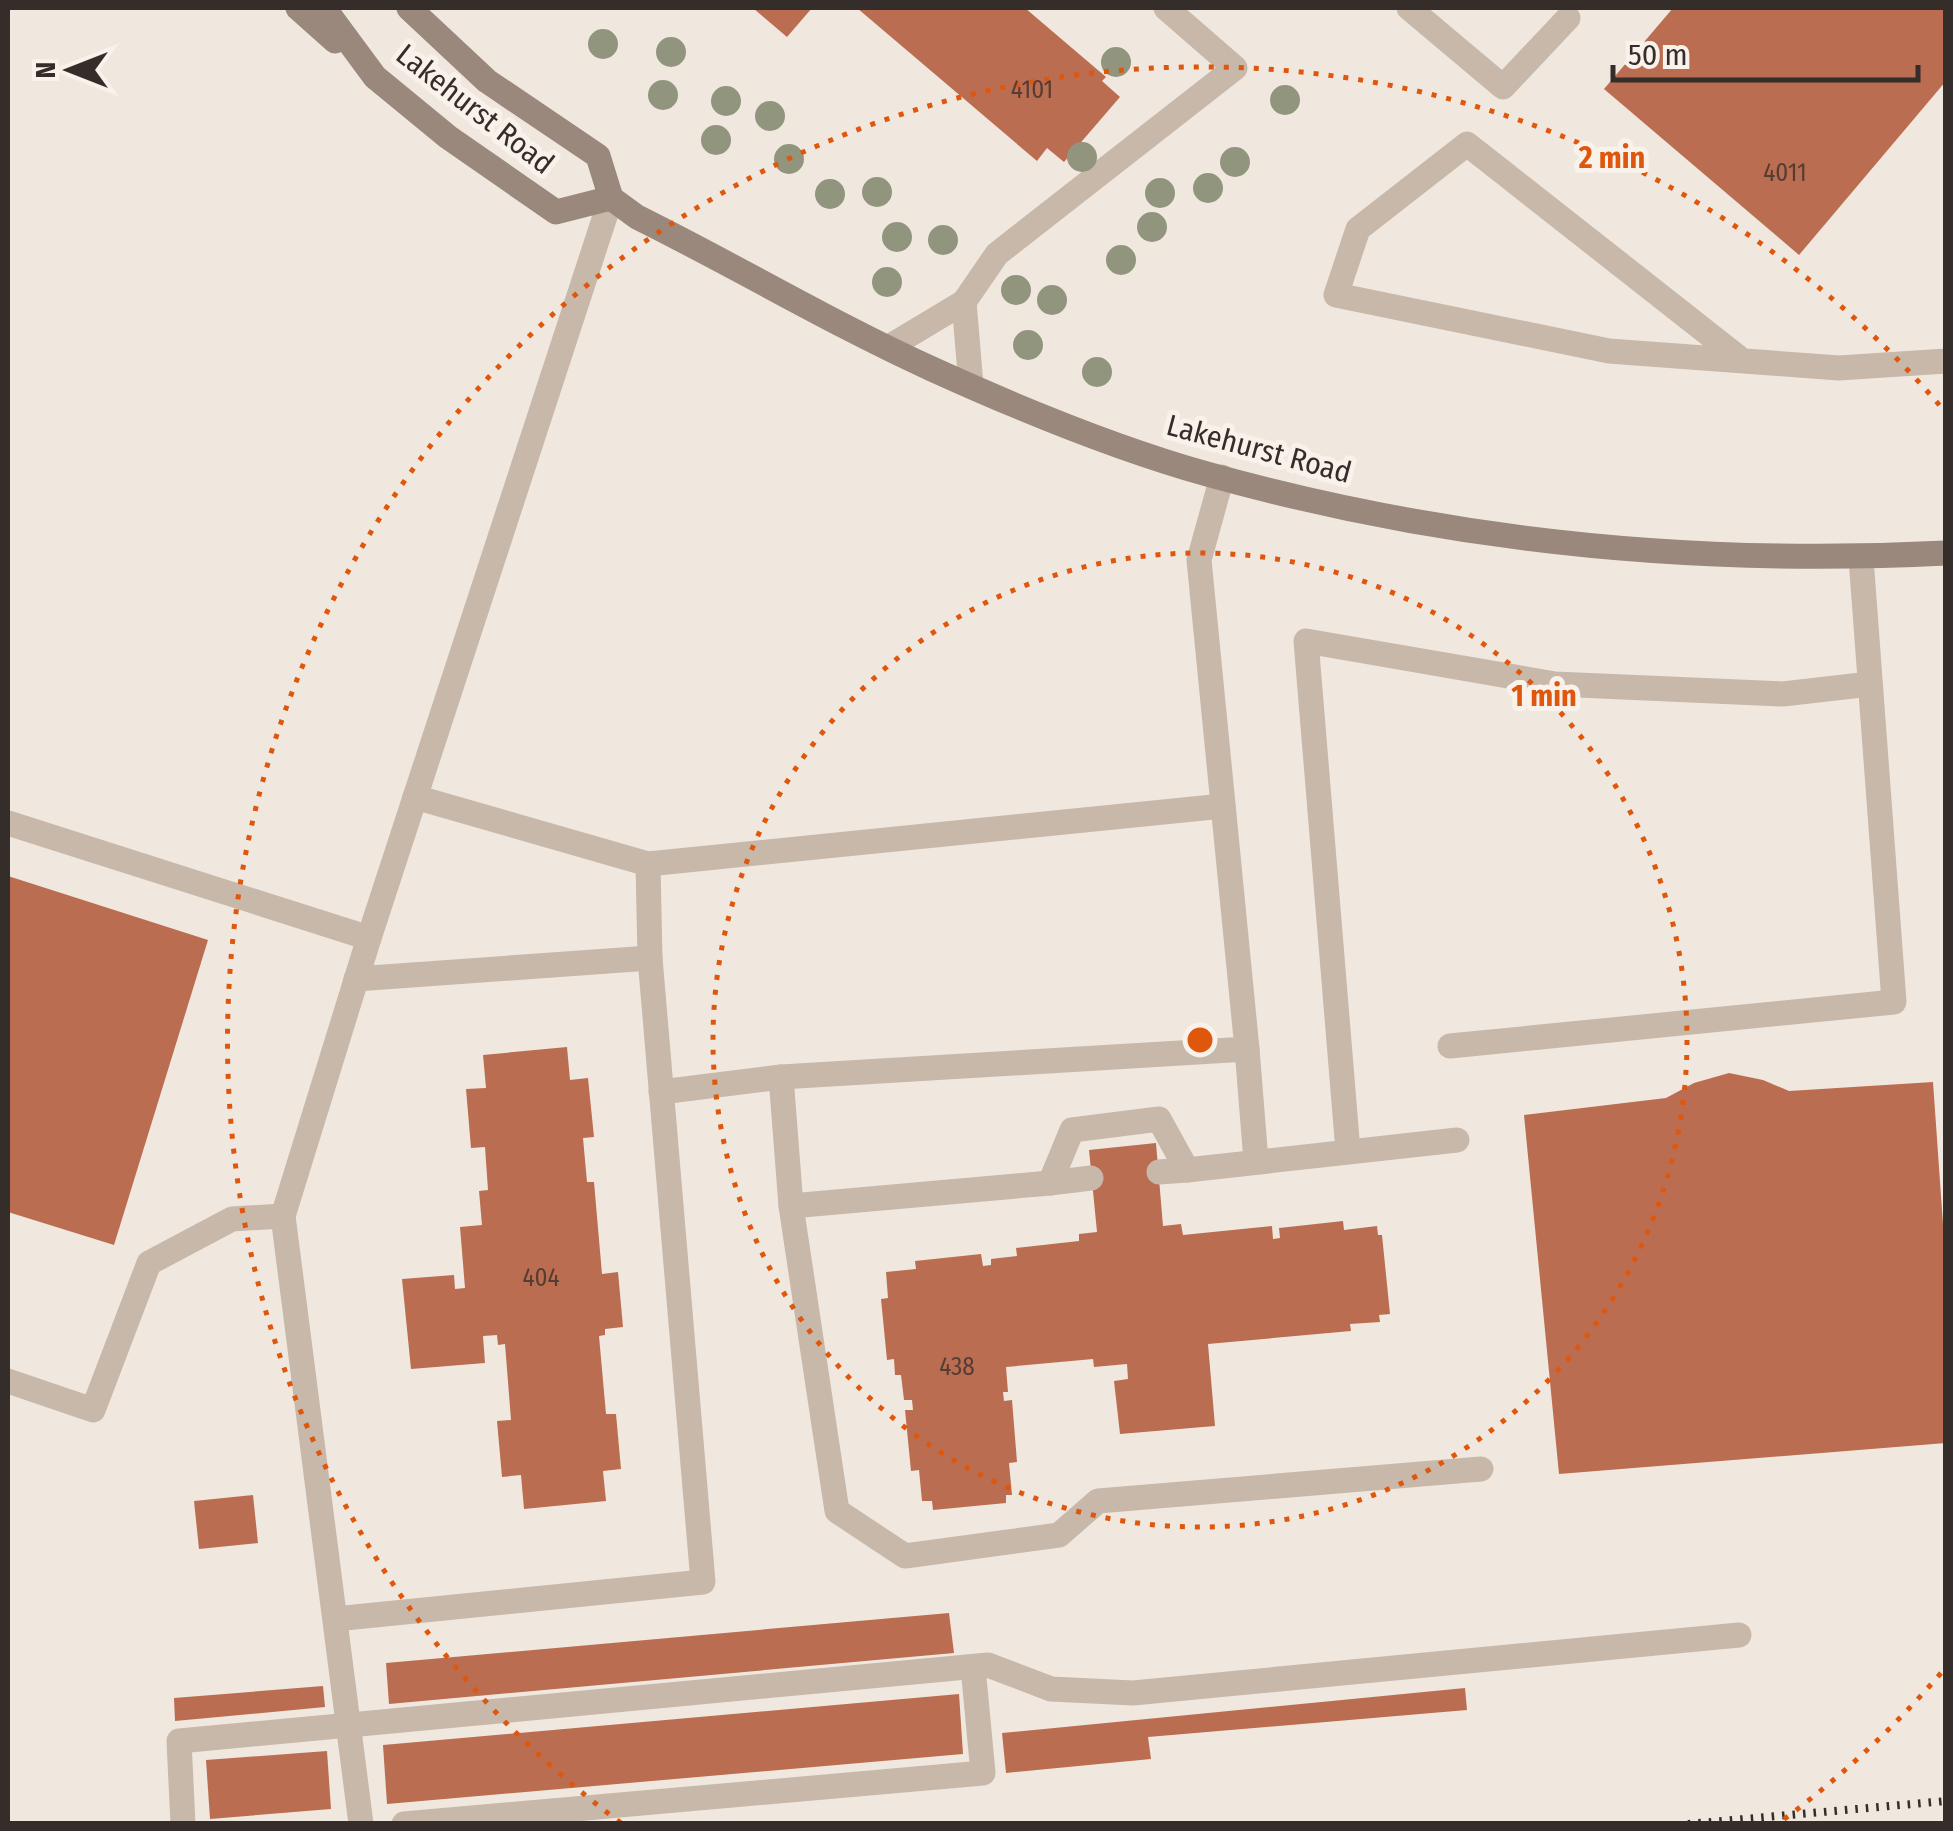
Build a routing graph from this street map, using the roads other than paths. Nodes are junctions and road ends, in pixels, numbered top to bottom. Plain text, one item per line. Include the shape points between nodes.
1 (298, 8) edge
2 (324, 8) edge
3 (409, 8) edge
4 (1166, 8) edge
5 (1409, 8) edge
6 (1568, 18) dead end
7 (375, 77) junction
8 (611, 198) junction
9 (964, 302) junction
10 (889, 348) junction
11 (1946, 360) edge
12 (1743, 361) junction
13 (971, 384) junction
14 (1222, 478) junction
15 (1946, 553) edge
16 (1861, 558) junction
17 (1870, 684) junction
18 (415, 798) junction
19 (1223, 806) junction
20 (8, 823) edge
21 (648, 864) junction
22 (369, 938) junction
23 (650, 958) junction
24 (356, 978) junction
25 (1450, 1046) dead end
26 (1247, 1049) junction
27 (781, 1077) junction
28 (662, 1092) junction
29 (1456, 1140) dead end
30 (1348, 1151) junction
31 (1256, 1160) junction
32 (1187, 1170) junction
33 (1159, 1172) dead end
34 (1092, 1178) dead end
35 (1050, 1183) junction
36 (791, 1206) junction
37 (283, 1216) junction
38 (8, 1381) edge
39 (1481, 1469) dead end
40 (335, 1618) junction
41 (1739, 1635) dead end
42 (973, 1667) junction
43 (349, 1725) junction
44 (183, 1824) edge
45 (361, 1824) edge
46 (404, 1824) edge

1 - 7 street
2 - 7 street, Lakehurst Road
3 - 8 street, Lakehurst Road via 487,80 598,156
4 - 9 lane via 1236,68 997,254
5 - 6 lane via 1503,86
7 - 8 street, Lakehurst Road via 556,212
8 - 10 street, Lakehurst Road
8 - 18 lane
9 - 10 lane
9 - 13 lane
10 - 13 street, Lakehurst Road
11 - 12 lane via 1839,368
12 - 12 lane via 1609,351 1336,295 1358,229 1468,144
13 - 14 street, Lakehurst Road
14 - 16 street, Lakehurst Road via 1430,526 1569,546
14 - 19 lane via 1199,560
15 - 16 street, Lakehurst Road
16 - 17 lane
17 - 25 lane via 1894,1002
17 - 30 lane via 1782,694 1555,684 1306,642
18 - 21 lane
18 - 22 lane
19 - 21 lane
19 - 26 lane
20 - 22 lane
21 - 23 lane
22 - 24 lane
23 - 24 lane
23 - 28 lane
24 - 37 lane
26 - 27 lane
26 - 31 lane
27 - 28 lane
27 - 36 lane
28 - 40 lane via 703,1582
29 - 30 lane
30 - 31 lane
31 - 32 lane
32 - 33 lane
32 - 35 lane via 1159,1120 1072,1130
34 - 35 lane
35 - 36 lane
36 - 39 lane via 837,1511 906,1556 1059,1535 1098,1501
37 - 38 lane via 232,1219 149,1264 93,1410
37 - 40 lane
40 - 43 lane
41 - 42 lane via 1133,1693 1051,1689 988,1665
42 - 43 lane
42 - 46 lane via 982,1772
43 - 44 lane via 178,1741
43 - 45 lane

